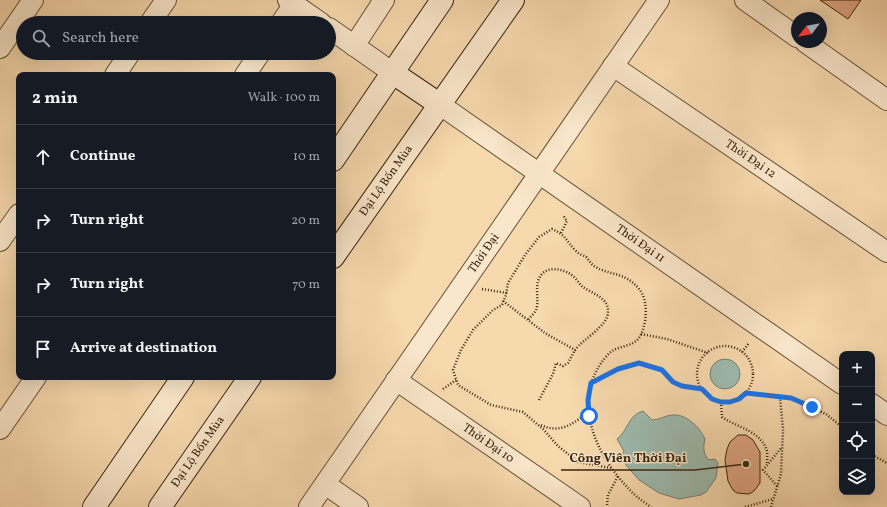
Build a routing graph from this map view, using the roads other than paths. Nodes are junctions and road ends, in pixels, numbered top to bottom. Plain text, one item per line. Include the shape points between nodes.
1 (33, 0) edge
2 (166, 0) edge
3 (384, 0) edge
4 (442, 0) edge
5 (513, 0) edge
6 (659, 0) edge
7 (745, 0) edge
8 (291, 2) edge
9 (22, 16) edge
10 (155, 16) edge
11 (284, 16) edge
12 (311, 16) edge
13 (16, 25) edge
14 (336, 33) edge
15 (791, 33) edge
16 (354, 46) junction
17 (0, 48) edge
18 (813, 48) edge
19 (125, 60) edge
20 (255, 60) edge
21 (613, 66) junction
22 (117, 72) edge
23 (247, 72) edge
24 (393, 73) junction
25 (887, 100) edge
26 (439, 104) junction
27 (336, 156) edge
28 (539, 174) junction
29 (16, 218) edge
30 (0, 241) edge
31 (887, 252) edge
32 (336, 253) edge
33 (34, 380) edge
34 (181, 380) edge
35 (248, 380) edge
36 (396, 380) junction
37 (839, 382) edge
38 (875, 406) edge
39 (887, 415) edge
40 (0, 429) edge
41 (325, 484) junction
42 (94, 507) edge
43 (160, 507) edge
44 (308, 507) edge
45 (358, 507) edge
46 (580, 507) edge

1 - 9 street
2 - 10 street
3 - 16 street
4 - 24 main road
5 - 26 main road, Đại Lộ Bốn Mùa
6 - 21 street, Thời Đại
7 - 15 street
8 - 11 street
8 - 12 street
13 - 17 street
14 - 16 street
16 - 24 street
18 - 25 street
19 - 22 street
20 - 23 street
21 - 28 street, Thời Đại
21 - 31 street, Thời Đại 12
24 - 26 main road
24 - 27 main road
26 - 28 street, Thời Đại 11
26 - 32 main road, Đại Lộ Bốn Mùa
28 - 36 street, Thời Đại
28 - 37 street, Thời Đại 11
29 - 30 street
33 - 40 street
34 - 42 main road
35 - 43 main road, Đại Lộ Bốn Mùa
36 - 41 street, Thời Đại
36 - 46 street, Thời Đại 10
38 - 39 street
41 - 44 street, Thời Đại
41 - 45 street

